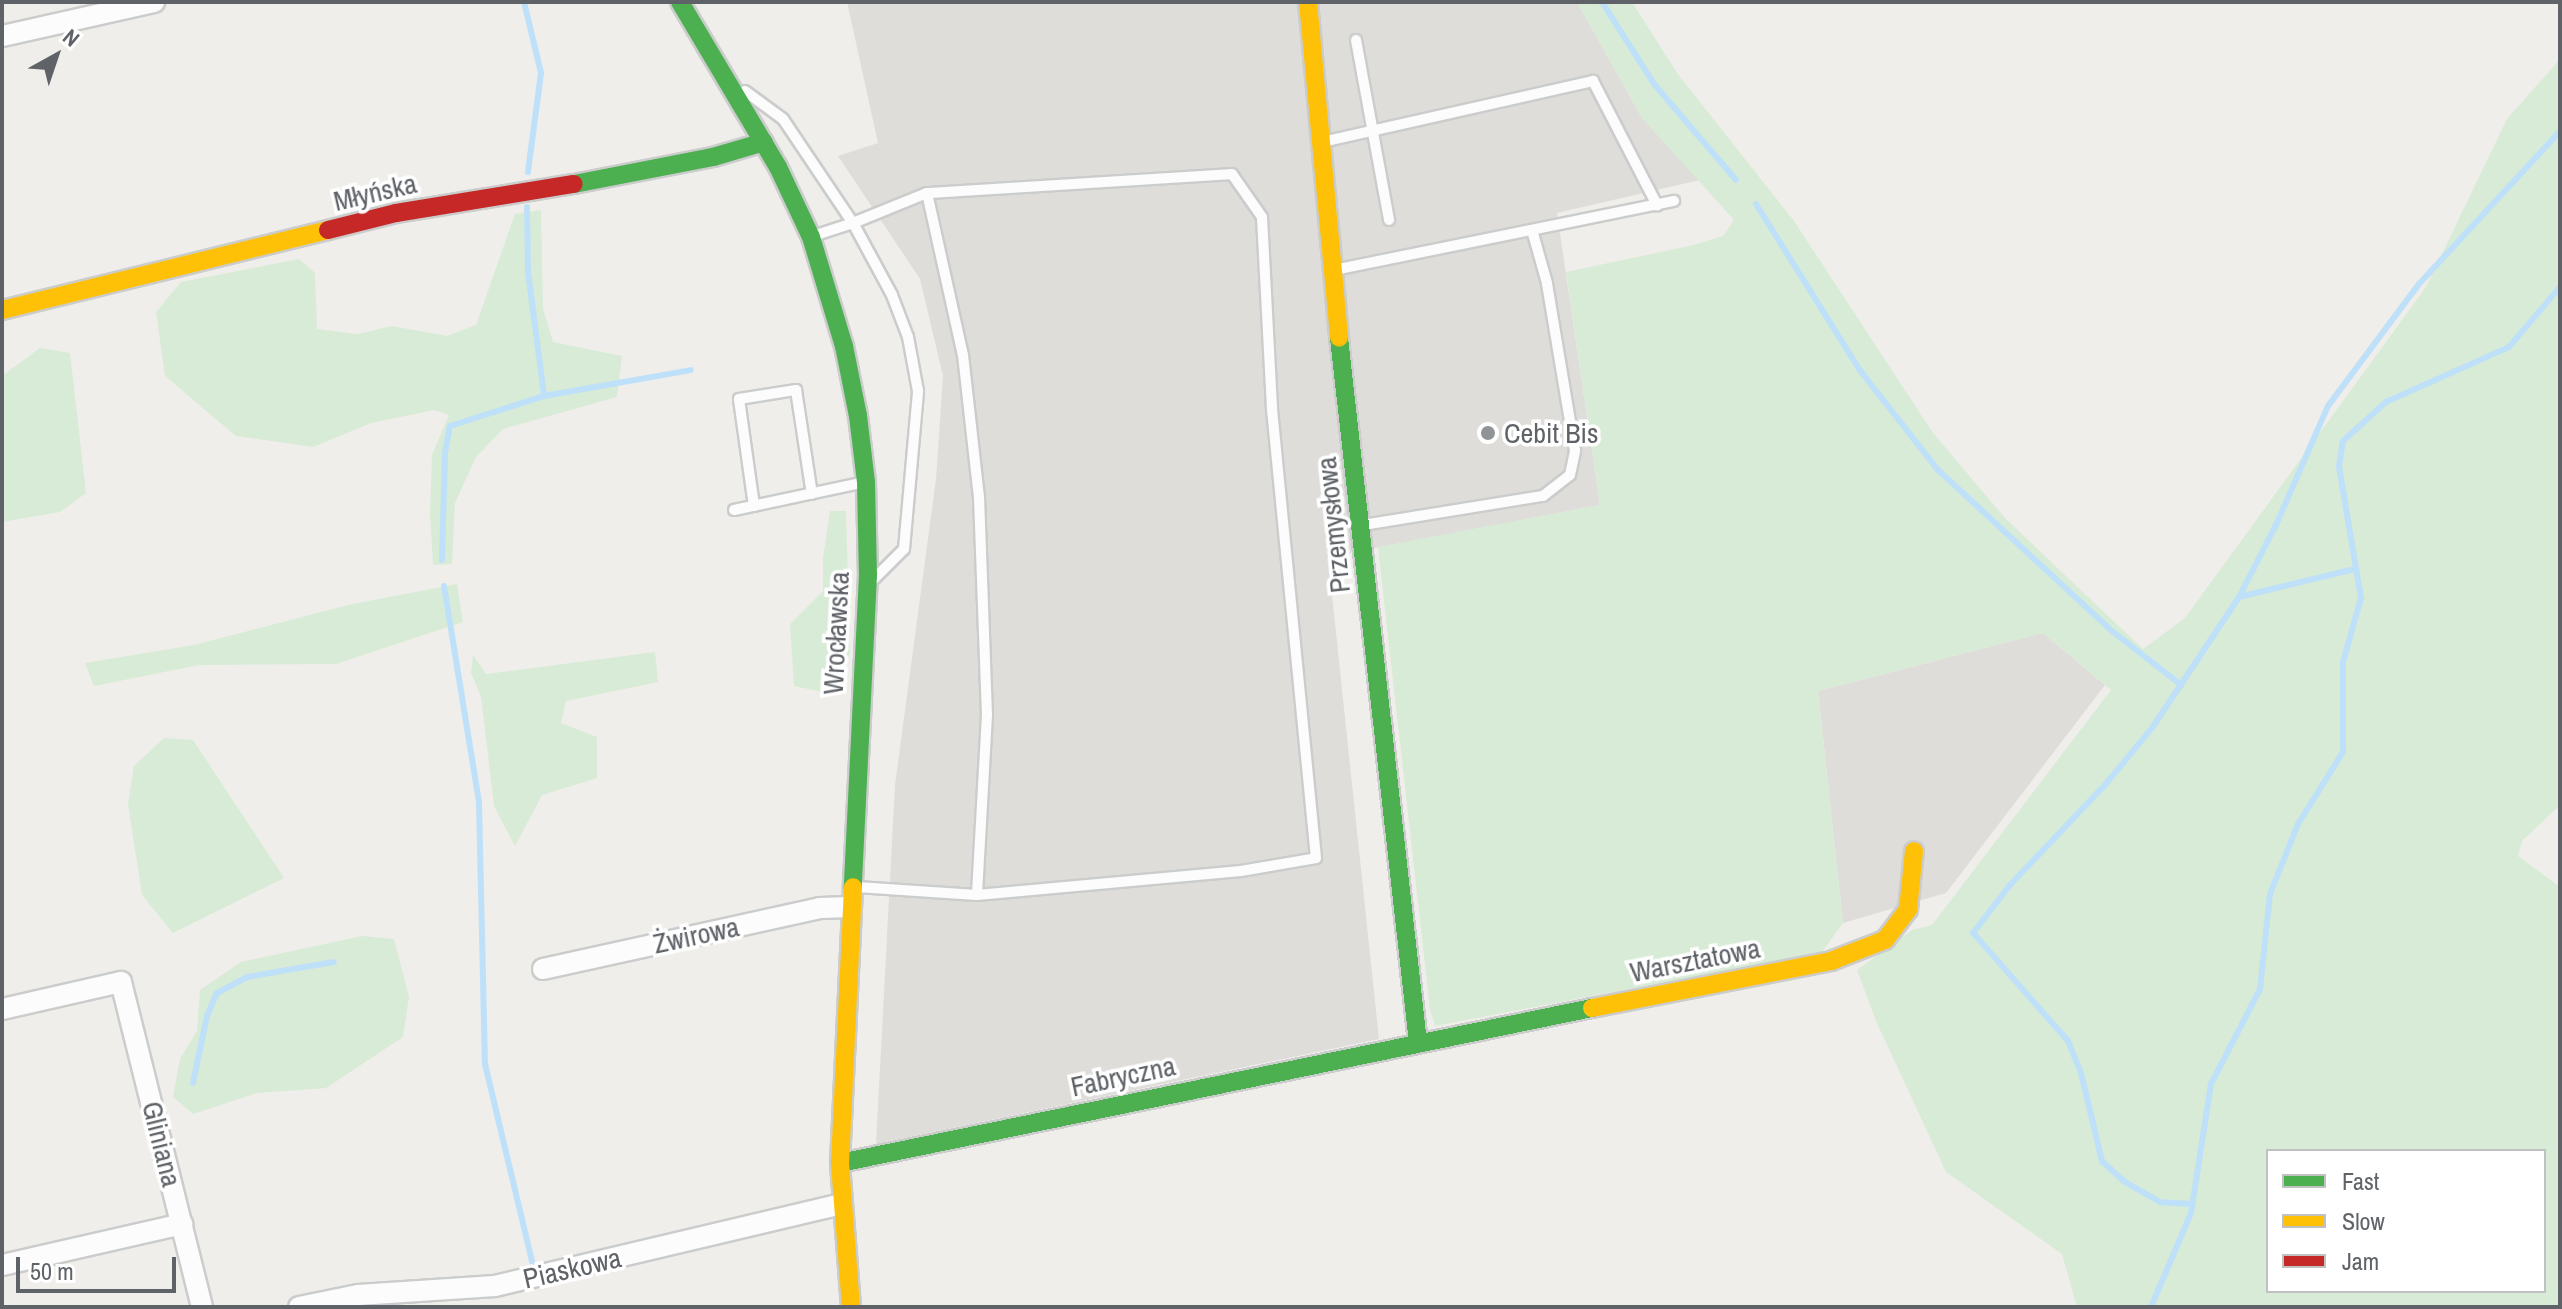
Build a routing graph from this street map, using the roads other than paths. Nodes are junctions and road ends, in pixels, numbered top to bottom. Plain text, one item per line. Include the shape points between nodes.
1 (154, 2) edge
2 (680, 2) edge
3 (1308, 2) edge
4 (2, 36) edge
5 (1356, 40) dead end
6 (729, 79) junction
7 (1375, 130) junction
8 (764, 142) junction
9 (1320, 142) junction
10 (927, 193) junction
11 (1674, 201) dead end
12 (1657, 205) junction
13 (1389, 220) dead end
14 (853, 223) junction
15 (1532, 230) junction
16 (811, 237) junction
17 (1331, 271) junction
18 (2, 310) edge
19 (866, 482) junction
20 (812, 494) junction
21 (754, 506) junction
22 (734, 510) dead end
23 (1361, 525) junction
24 (867, 586) junction
25 (1914, 851) dead end
26 (977, 895) junction
27 (851, 896) junction
28 (543, 969) dead end
29 (2, 1009) edge
30 (1418, 1042) junction
31 (840, 1163) junction
32 (841, 1204) junction
33 (182, 1224) junction
34 (2, 1265) edge
35 (202, 1307) edge
36 (299, 1307) edge
37 (851, 1307) edge

1 - 4 street
2 - 6 street, Wrocławska
3 - 9 street, Przemysłowa
5 - 7 lane
6 - 8 street, Wrocławska
6 - 14 lane via 783,119
7 - 9 lane
7 - 12 lane via 1593,81
7 - 13 lane
8 - 16 street, Wrocławska
8 - 18 street, Młyńska via 553,188 396,213
9 - 17 street, Przemysłowa
10 - 14 lane
10 - 26 lane via 963,355 979,497 987,715
10 - 26 lane via 1232,174 1262,217 1272,408 1316,858 1241,871
11 - 12 lane
12 - 15 lane
14 - 16 lane
14 - 24 lane via 892,295 908,337 918,391 904,549
15 - 17 lane
15 - 23 lane via 1547,283 1575,451 1570,475 1543,496
16 - 19 street, Wrocławska via 844,346
17 - 23 street, Przemysłowa
19 - 20 lane
19 - 24 street, Wrocławska
20 - 21 lane
20 - 21 lane via 796,390 739,399
21 - 22 lane
23 - 30 street, Przemysłowa
24 - 27 street, Wrocławska
25 - 30 street, Warsztatowa via 1908,910 1885,940 1831,961
26 - 27 lane
27 - 28 street, Żwirowa via 820,908
27 - 31 street, Wrocławska
29 - 33 street, Gliniana via 121,982
30 - 31 street, Fabryczna
31 - 32 street, Wrocławska
32 - 36 street, Piaskowa via 495,1286 358,1295
32 - 37 street, Wrocławska
33 - 34 street
33 - 35 street, Gliniana

